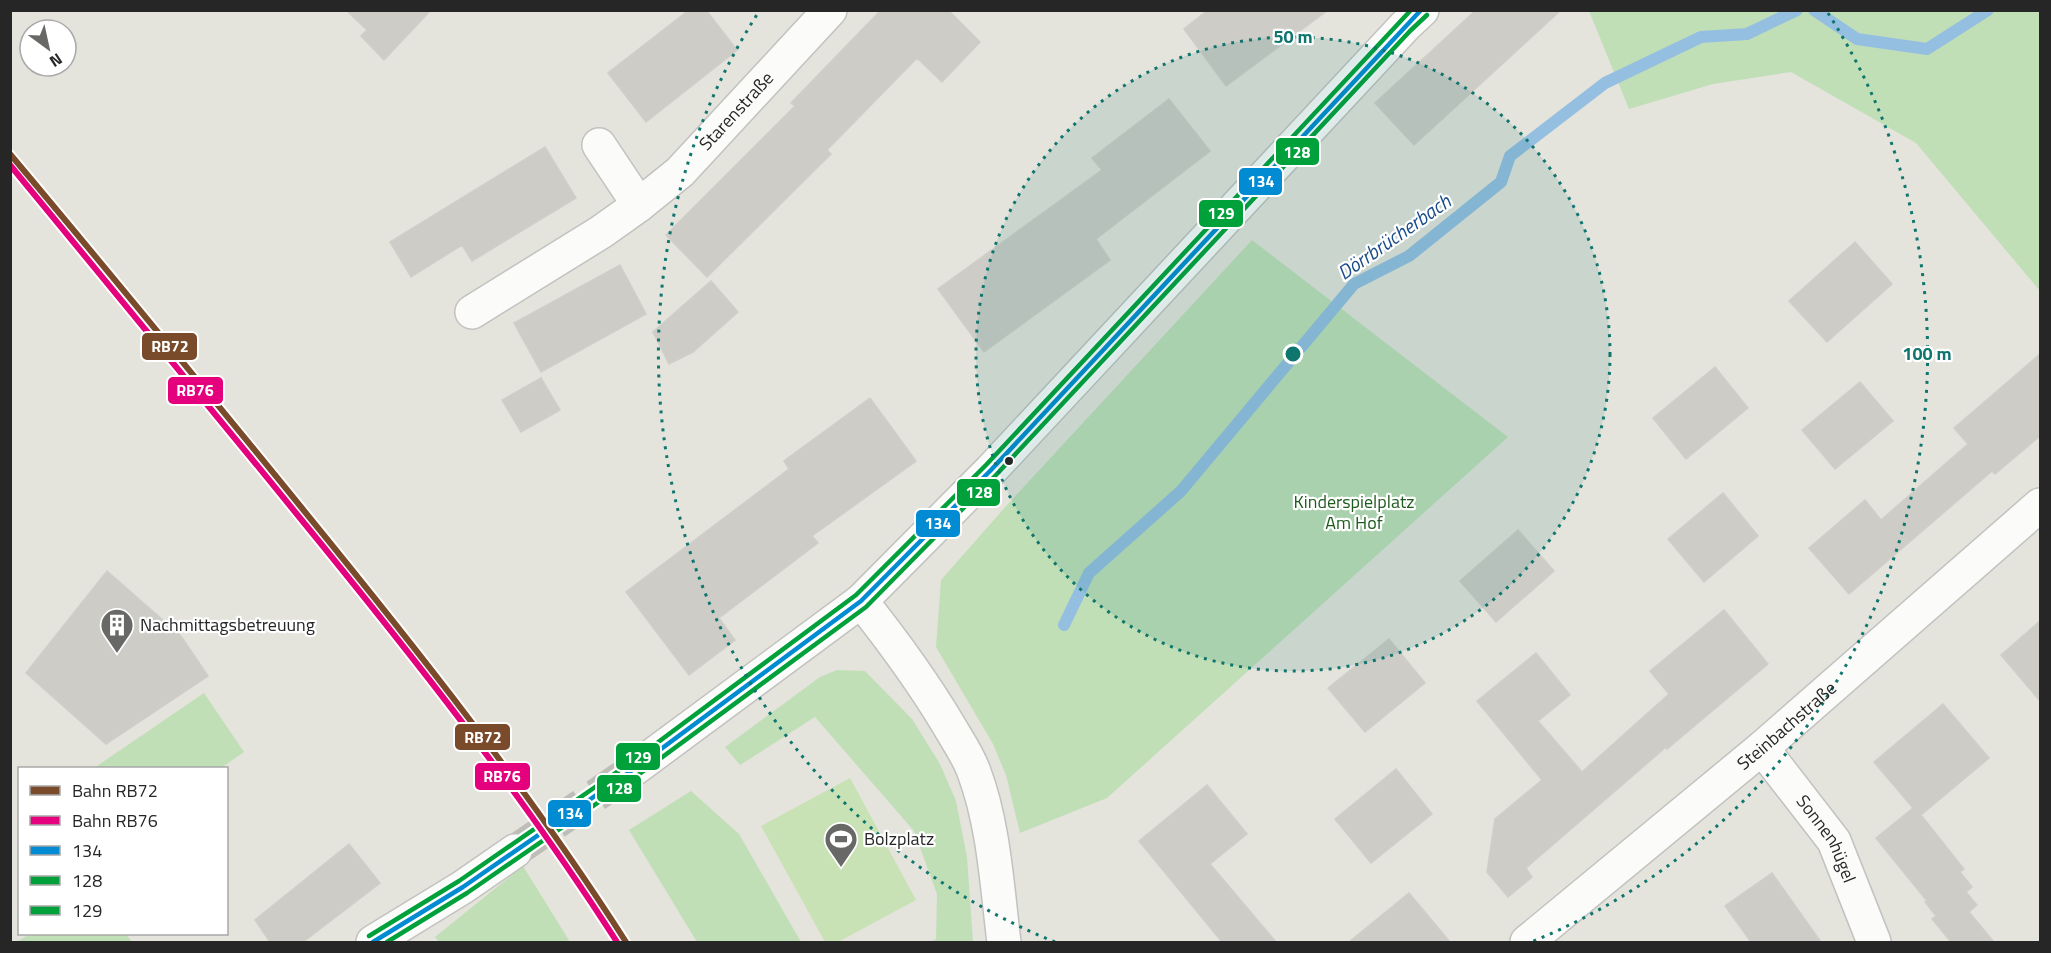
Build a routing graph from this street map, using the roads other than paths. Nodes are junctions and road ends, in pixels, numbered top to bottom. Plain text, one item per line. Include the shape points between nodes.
1 (830, 10) edge
2 (1422, 10) edge
3 (599, 145) dead end
4 (639, 205) junction
5 (472, 312) dead end
6 (2040, 505) edge
7 (861, 601) junction
8 (1762, 748) junction
9 (633, 769) tunnel mouth
10 (515, 851) tunnel mouth
11 (373, 942) edge
12 (1004, 942) edge
13 (1527, 942) edge
14 (1874, 942) edge

1 - 4 street, Starenstraße via 680,172
2 - 7 street via 991,470
3 - 4 street
4 - 5 street, Starenstraße
6 - 8 street, Steinbachstraße
7 - 9 street
7 - 12 street via 936,704 968,757 993,848
8 - 13 street, Steinbachstraße
8 - 14 street, Sonnenhügel via 1834,841
10 - 11 street

